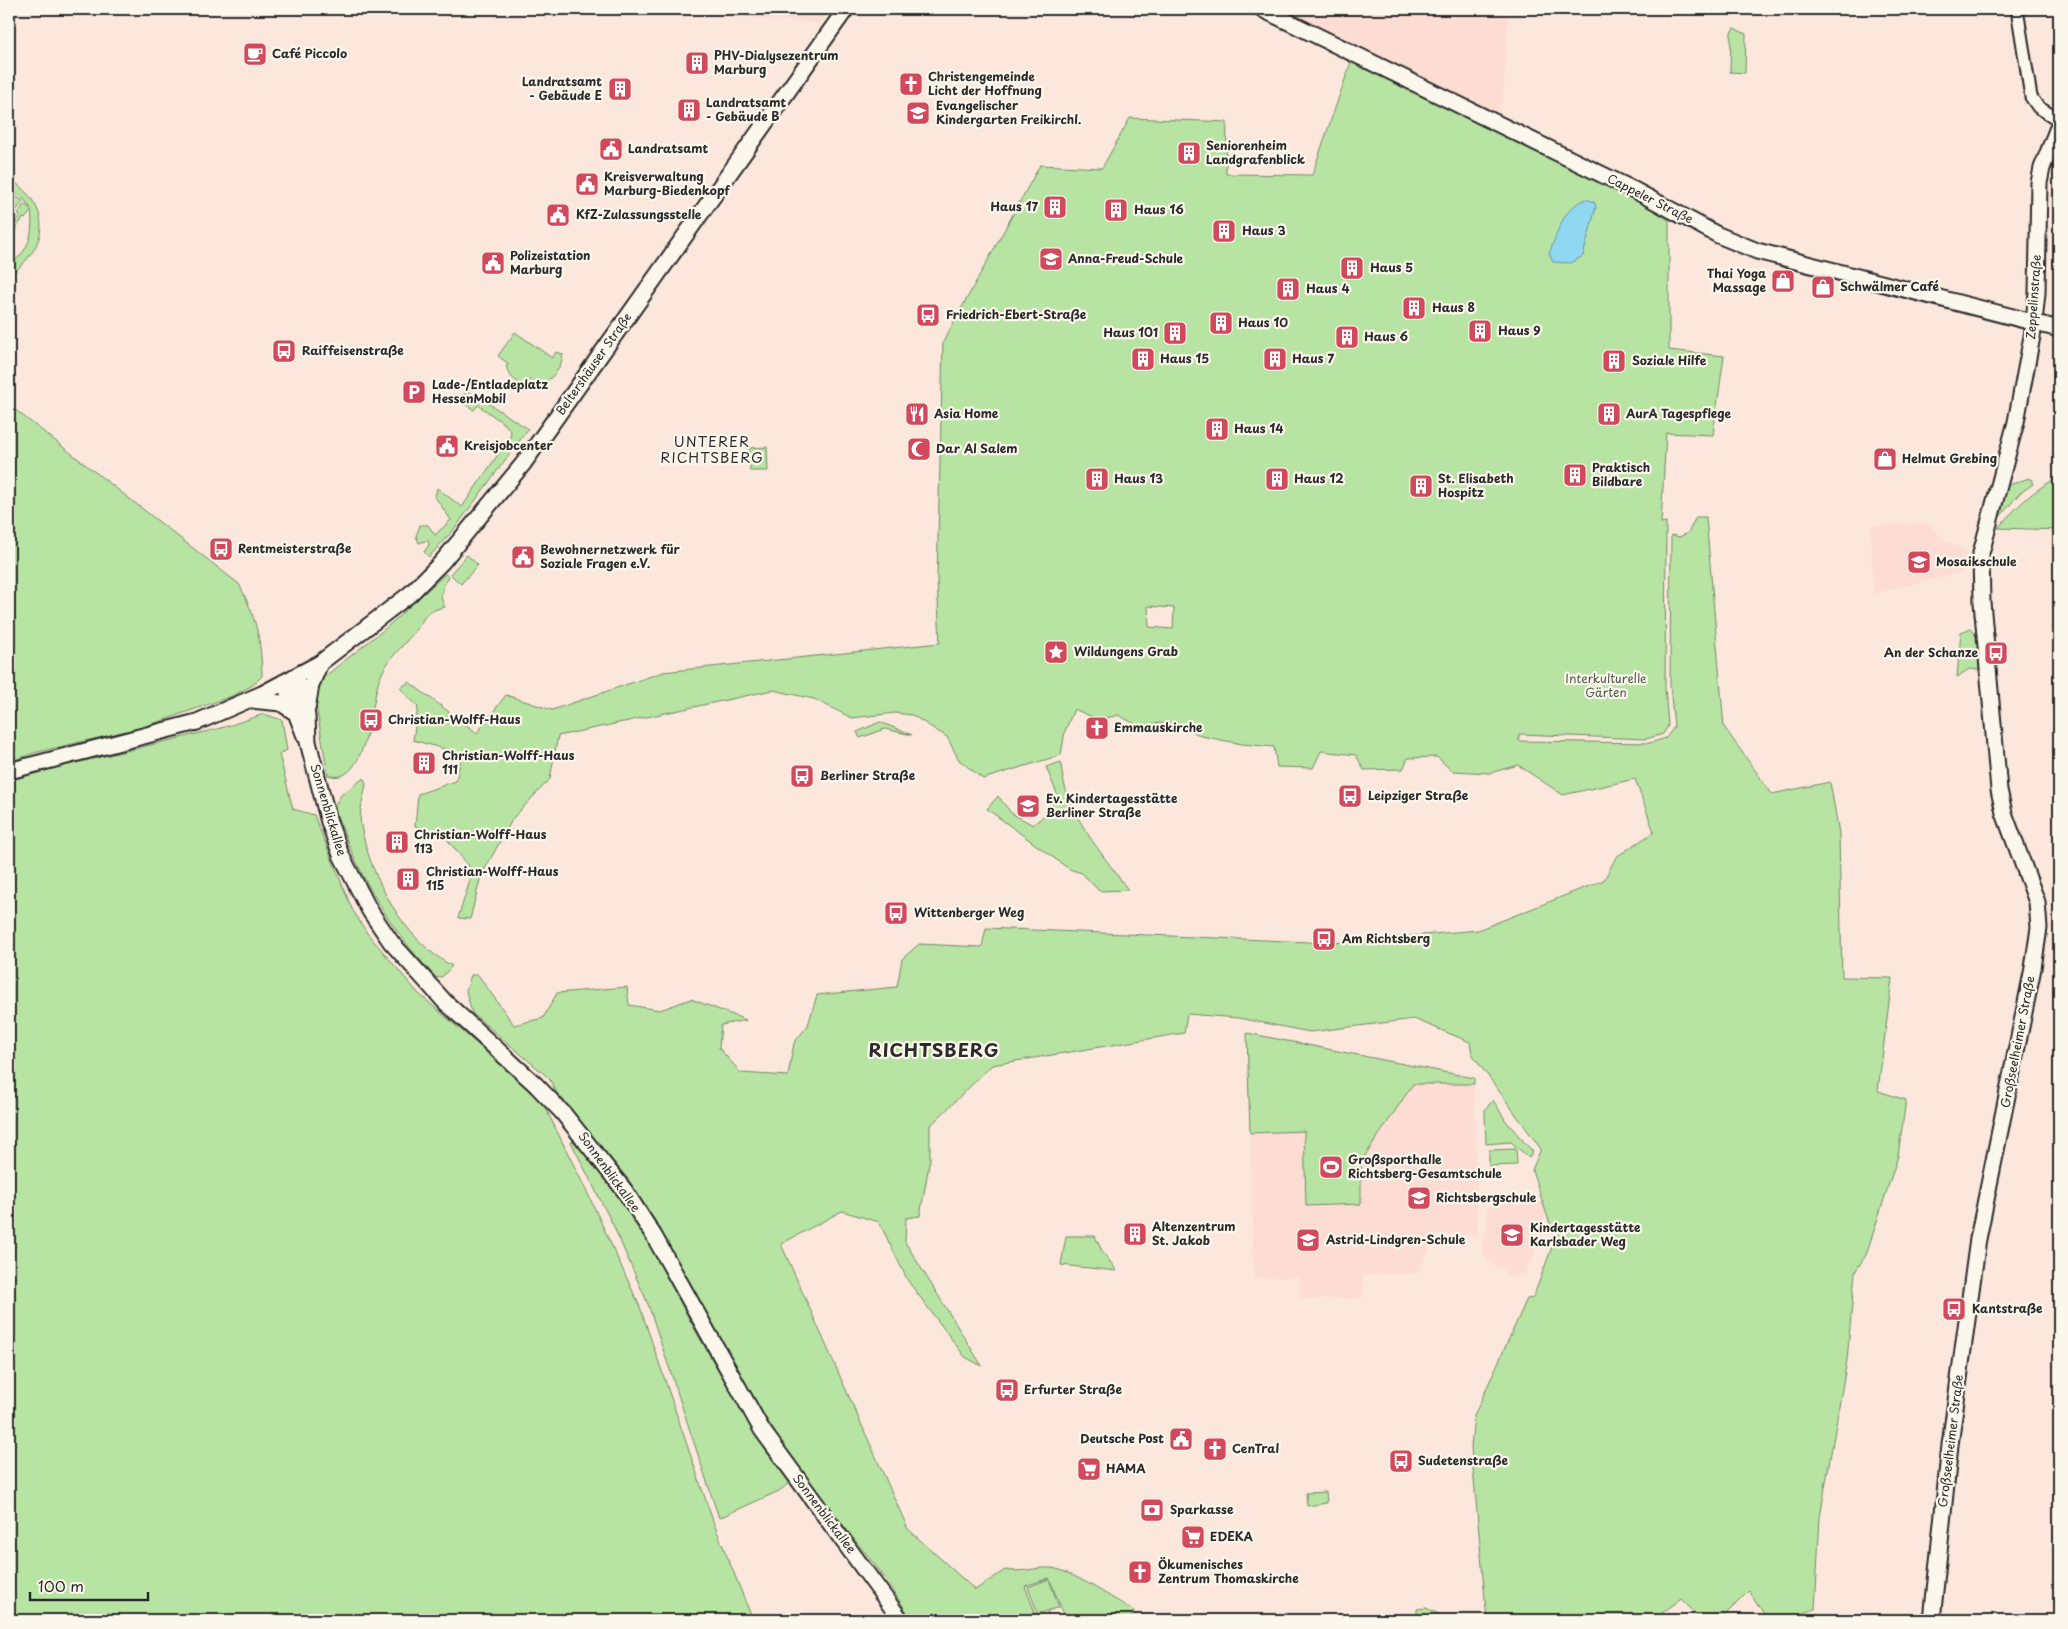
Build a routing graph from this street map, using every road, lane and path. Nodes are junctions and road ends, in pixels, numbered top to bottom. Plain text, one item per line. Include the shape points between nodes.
1 (846, 9) edge
2 (1262, 9) edge
3 (2017, 9) edge
4 (2059, 120) edge
5 (2059, 125) edge
6 (2034, 322) junction
7 (2059, 329) edge
8 (2005, 470) joint
9 (320, 662) junction
10 (289, 679) junction
11 (250, 700) junction
12 (300, 714) junction
13 (9, 771) edge
14 (902, 1620) edge
15 (1932, 1620) edge

1 - 9 main road, Beltershäuser Straße via 523,464 442,562 410,594
2 - 6 main road, Cappeler Straße via 1757,251
3 - 4 street via 2031,97 2038,107
5 - 6 main road, Zeppelinstraße via 2039,183
6 - 7 main road, Cappeler Straße
6 - 8 main road, Zeppelinstraße
8 - 15 main road, Großseelheimer Straße via 1980,553 1982,602 1999,790 2004,813 2037,902 2039,928 1978,1238 1949,1454
9 - 10 main road, Beltershäuser Straße
9 - 12 main road
10 - 11 main road, Beltershäuser Straße
10 - 12 main road, Sonnenblickallee
11 - 12 main road via 274,702
11 - 13 main road, Beltershäuser Straße via 197,722
12 - 14 main road, Sonnenblickallee via 341,854 370,912 419,974 473,1030 535,1084 584,1136 654,1236 762,1430

